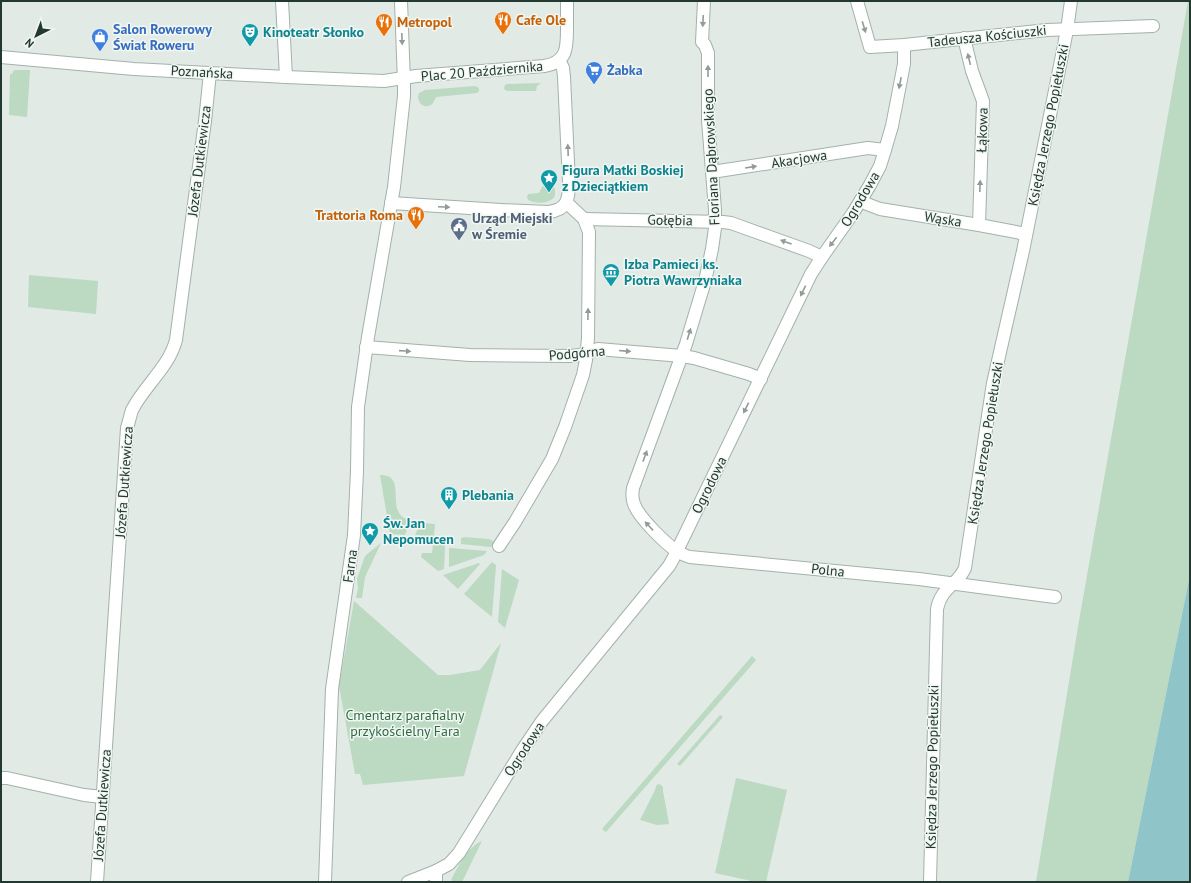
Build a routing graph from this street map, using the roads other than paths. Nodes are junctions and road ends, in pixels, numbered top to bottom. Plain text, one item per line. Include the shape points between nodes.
1 (282, 1) edge
2 (401, 1) edge
3 (567, 1) edge
4 (704, 1) edge
5 (1071, 1) edge
6 (858, 4) edge
7 (1152, 26) dead end
8 (1067, 30) junction
9 (964, 38) junction
10 (904, 45) junction
11 (1, 57) edge
12 (559, 60) junction
13 (210, 73) junction
14 (286, 77) junction
15 (404, 78) junction
16 (886, 150) junction
17 (712, 172) junction
18 (862, 200) junction
19 (567, 203) junction
20 (391, 204) junction
21 (584, 219) junction
22 (715, 221) junction
23 (979, 225) junction
24 (1026, 234) junction
25 (822, 257) junction
26 (366, 347) junction
27 (586, 353) junction
28 (682, 356) junction
29 (761, 379) junction
30 (632, 493) joint
31 (499, 546) dead end
32 (677, 551) junction
33 (953, 583) junction
34 (1055, 596) dead end
35 (1, 778) edge
36 (102, 797) junction
37 (436, 877) edge
38 (97, 882) edge
39 (325, 882) edge
40 (408, 882) edge
41 (930, 882) edge

1 - 14 street
2 -> 15 street, Plac 20 Października
3 - 12 street, Plac 20 Października via 566,46
4 - 17 street, Floriana Dąbrowskiego via 702,42 708,53 708,120
5 - 8 street, Księdza Jerzego Popiełuszki
6 -> 10 street, Tadeusza Kościuszki via 870,47
7 - 8 street, Tadeusza Kościuszki
8 - 9 street, Tadeusza Kościuszki
8 - 24 street, Księdza Jerzego Popiełuszki
9 - 10 street, Tadeusza Kościuszki
23 -> 9 street, Łąkowa via 983,101
10 -> 16 street, Ogrodowa via 904,64
11 - 13 street, Poznańska
12 - 15 street, Plac 20 Października via 544,66
19 -> 12 street, Plac 20 Października via 569,183 565,84
13 - 14 street, Poznańska
13 - 36 street, Józefa Dutkiewicza via 176,340 168,359 129,418
14 - 15 street, Poznańska via 384,81
15 - 20 street, Plac 20 Października via 398,156
17 -> 16 street, Akacjowa via 868,148
16 - 18 street, Ogrodowa
17 - 22 street, Floriana Dąbrowskiego
18 - 23 street, Wąska via 880,209
18 -> 25 street, Ogrodowa
20 -> 19 street via 548,212 560,209
19 - 21 street
20 - 26 street, Farna
21 - 22 street, Gołębia
27 -> 21 street via 589,232
25 -> 22 street, Gołębia via 731,223
28 -> 22 street, Floriana Dąbrowskiego via 705,281
23 - 24 street, Wąska
24 - 33 street, Księdza Jerzego Popiełuszki via 990,398 965,568
25 -> 29 street, Ogrodowa via 811,274
26 -> 27 street, Podgórna via 506,356 570,356
26 - 39 street, Farna via 358,407 354,535 332,689
27 -> 28 street, Podgórna via 598,349
27 - 31 street via 580,386 556,450
28 - 29 street, Podgórna
30 -> 28 street, Floriana Dąbrowskiego
29 -> 32 street, Ogrodowa
32 -> 30 street, Polna via 641,516 634,504
32 - 33 street, Polna via 690,557
32 - 37 street, Ogrodowa via 669,566 542,721 455,858
33 - 34 street, Polna
33 - 41 street, Księdza Jerzego Popiełuszki via 938,602 936,616
35 - 36 street
36 - 38 street, Józefa Dutkiewicza
37 - 40 street, Ogrodowa

